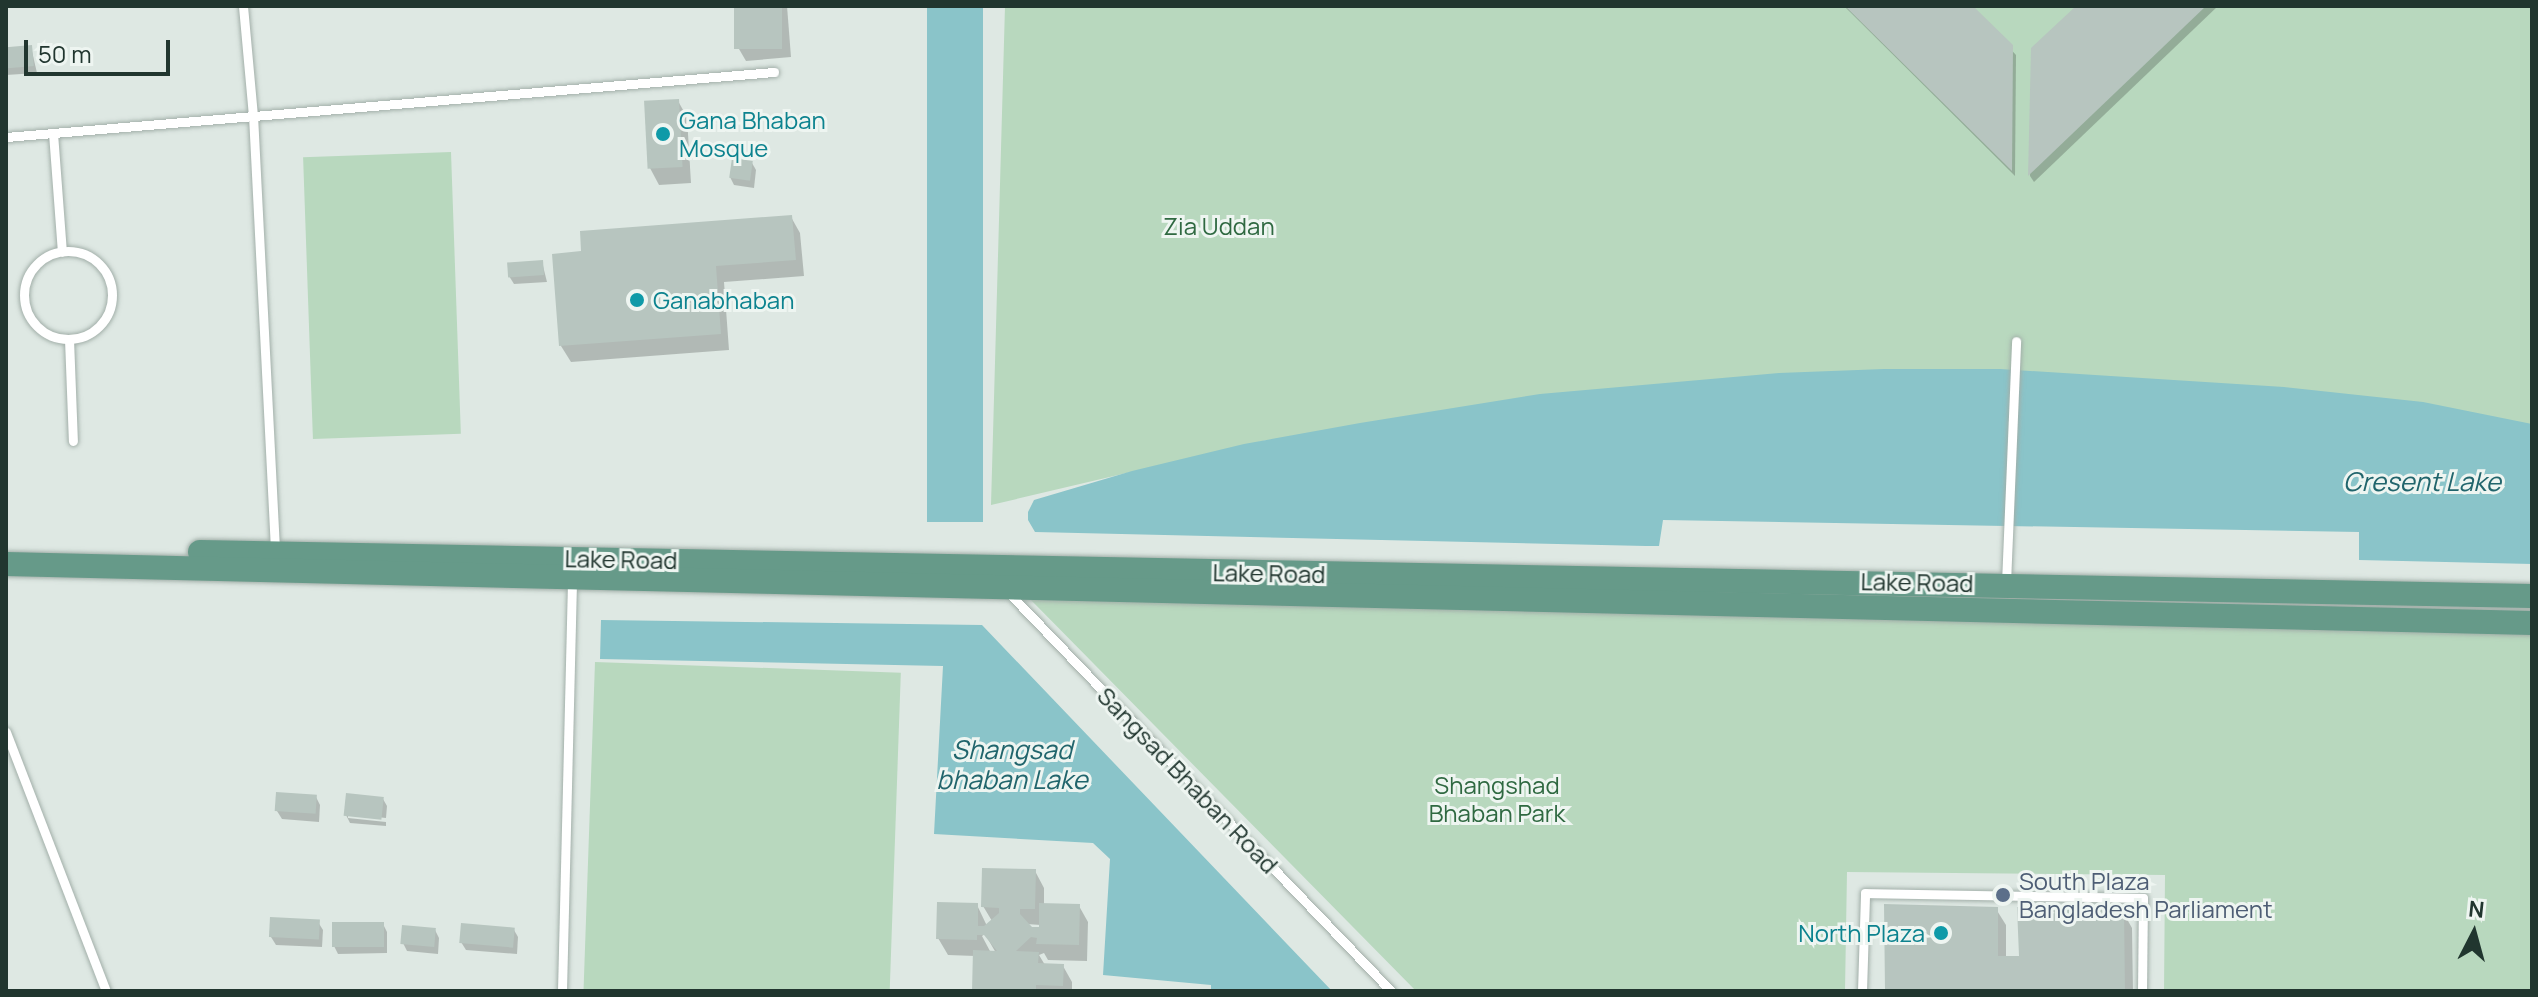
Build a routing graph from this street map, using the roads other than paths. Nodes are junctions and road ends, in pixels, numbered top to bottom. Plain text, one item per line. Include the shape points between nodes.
1 (243, 6) edge
2 (774, 72) dead end
3 (253, 115) junction
4 (53, 133) junction
5 (6, 137) edge
6 (62, 252) junction
7 (69, 339) junction
8 (2016, 341) dead end
9 (73, 441) dead end
10 (6, 549) edge
11 (275, 553) junction
12 (6, 564) edge
13 (986, 567) junction
14 (572, 568) junction
15 (2006, 583) junction
16 (1005, 588) junction
17 (2532, 596) edge
18 (2532, 623) edge
19 (6, 732) edge
20 (106, 991) edge
21 (562, 991) edge
22 (1391, 991) edge
23 (1862, 991) edge
24 (2142, 991) edge

1 - 3 lane
2 - 3 lane
3 - 4 lane
3 - 11 lane
4 - 5 lane
4 - 6 lane
6 - 7 lane via 37,264 28,276 24,305 41,330
6 - 7 lane via 89,256 108,277 112,291 106,318 96,329
7 - 9 lane
8 - 15 lane
10 - 11 main road, Lake Road
11 - 14 main road, Lake Road
12 - 14 main road
13 - 14 main road, Lake Road
13 - 15 main road, Lake Road
13 - 16 lane, Sangsad Bhaban Road
14 - 16 main road
14 - 21 lane
15 - 17 main road, Lake Road
16 - 18 main road
16 - 22 lane, Sangsad Bhaban Road
19 - 20 lane
23 - 24 lane via 1865,893 2143,898

